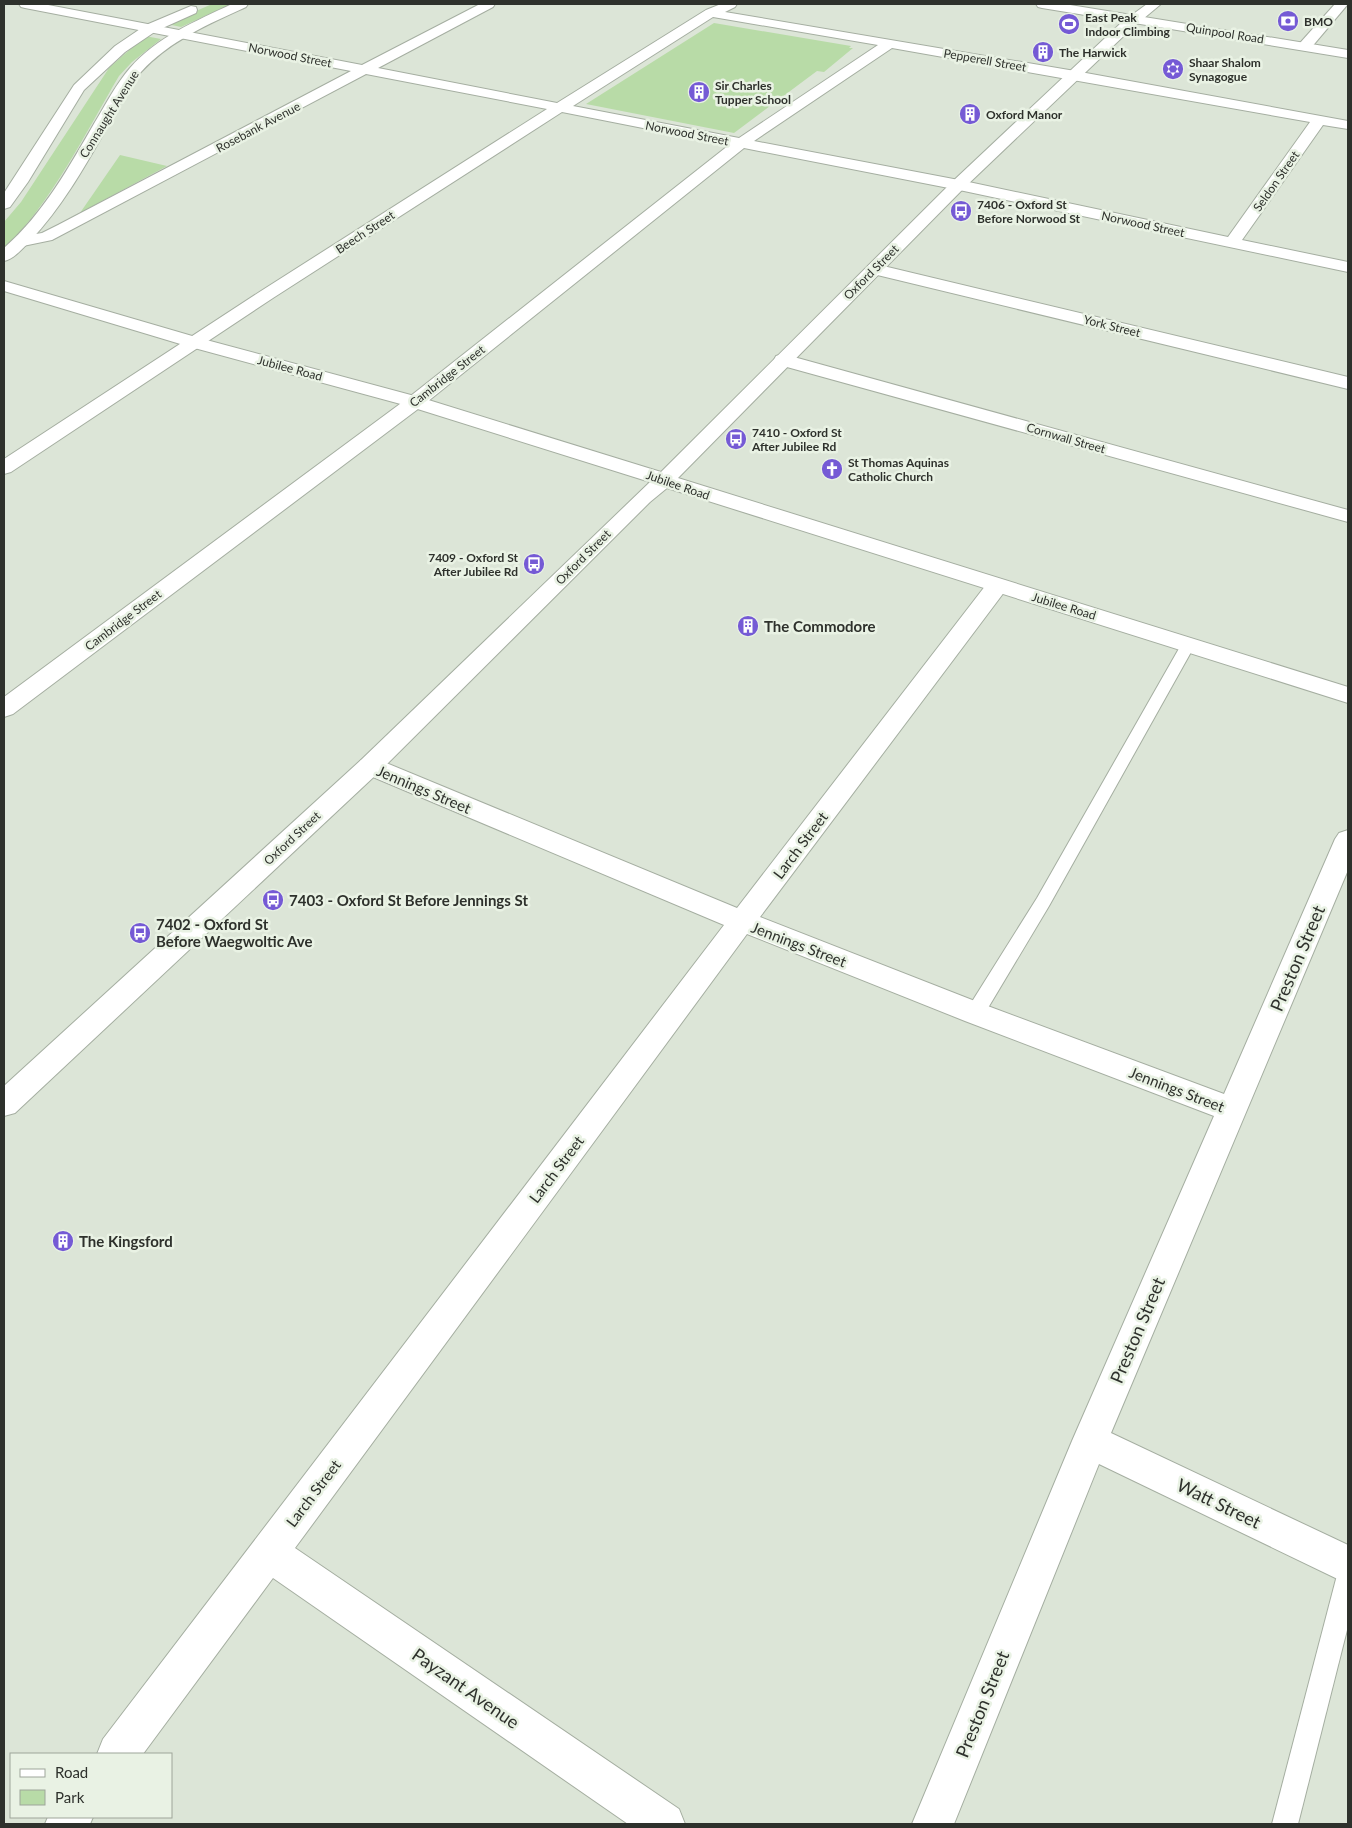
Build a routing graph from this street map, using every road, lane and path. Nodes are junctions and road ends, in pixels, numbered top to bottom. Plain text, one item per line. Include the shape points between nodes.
1 (25, 4) edge
2 (204, 4) edge
3 (242, 4) edge
4 (489, 4) edge
5 (731, 4) edge
6 (1042, 4) edge
7 (1156, 4) edge
8 (1342, 4) edge
9 (711, 13) junction
10 (1136, 19) junction
11 (151, 28) junction
12 (178, 34) junction
13 (889, 44) junction
14 (1305, 46) junction
15 (1348, 54) edge
16 (366, 69) junction
17 (1074, 75) junction
18 (558, 108) junction
19 (1319, 120) junction
20 (1348, 125) edge
21 (741, 143) junction
22 (958, 185) junction
23 (4, 204) edge
24 (23, 241) junction
25 (1232, 242) junction
26 (4, 256) edge
27 (1348, 267) edge
28 (875, 269) junction
29 (4, 286) edge
30 (192, 342) junction
31 (783, 360) junction
32 (1348, 383) edge
33 (415, 402) junction
34 (4, 468) edge
35 (663, 481) junction
36 (1348, 516) edge
37 (997, 586) junction
38 (1188, 645) junction
39 (1348, 695) edge
40 (10, 697) edge
41 (370, 766) junction
42 (1348, 839) edge
43 (742, 921) junction
44 (975, 1013) junction
45 (4, 1104) edge
46 (1232, 1110) junction
47 (1090, 1441) junction
48 (268, 1552) junction
49 (1348, 1565) edge
50 (1348, 1579) edge
51 (119, 1753) edge
52 (664, 1824) edge
53 (933, 1824) edge
54 (1285, 1824) edge

1 - 11 street, Norwood Street
2 - 11 street, Connaught Avenue
3 - 12 street, Connaught Avenue
4 - 16 street, Rosebank Avenue
5 - 9 street, Beech Street
6 - 10 street, Quinpool Road
7 - 10 street, Oxford Street
8 - 14 street
9 - 13 street, Pepperell Street
9 - 18 street, Beech Street
10 - 14 street, Quinpool Road
10 - 17 street, Oxford Street
11 - 12 street, Norwood Street
11 - 23 street, Connaught Avenue via 120,49 79,88
12 - 16 street, Norwood Street
12 - 24 street, Connaught Avenue via 128,78 72,174
13 - 17 street, Pepperell Street
13 - 21 street, Cambridge Street
14 - 15 street, Quinpool Road
16 - 18 street, Norwood Street
16 - 24 street, Rosebank Avenue via 64,228
17 - 19 street, Pepperell Street
17 - 22 street, Oxford Street
18 - 21 street, Norwood Street
18 - 30 street, Beech Street
19 - 20 street, Pepperell Street
19 - 25 street, Seldon Street
21 - 22 street, Norwood Street
21 - 33 street, Cambridge Street
22 - 25 street, Norwood Street
22 - 28 street, Oxford Street
24 - 26 street, Connaught Avenue
25 - 27 street, Norwood Street
28 - 31 street, Oxford Street
28 - 32 street, York Street
29 - 30 street, Jubilee Road
30 - 33 street, Jubilee Road
30 - 34 street, Beech Street
31 - 35 street, Oxford Street
31 - 36 street, Cornwall Street
33 - 35 street, Jubilee Road
33 - 40 street, Cambridge Street
35 - 37 street, Jubilee Road
35 - 41 street, Oxford Street
37 - 38 street, Jubilee Road
37 - 43 street, Larch Street
38 - 39 street, Jubilee Road
38 - 44 lane via 1043,902
41 - 43 street, Jennings Street
41 - 45 street, Oxford Street
42 - 46 street, Preston Street
43 - 44 street, Jennings Street
43 - 48 street, Larch Street
44 - 46 street, Jennings Street
46 - 47 street, Preston Street
47 - 49 street, Watt Street
47 - 53 street, Preston Street
48 - 51 street, Larch Street
48 - 52 street, Payzant Avenue
50 - 54 lane

